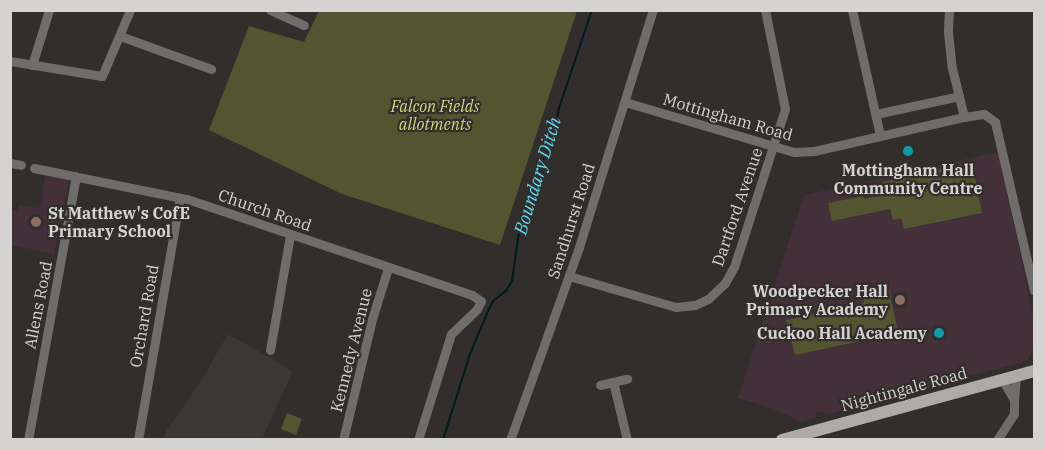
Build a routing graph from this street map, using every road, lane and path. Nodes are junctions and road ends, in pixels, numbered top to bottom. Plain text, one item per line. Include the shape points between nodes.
1 (49, 10) edge
2 (130, 10) edge
3 (270, 10) edge
4 (653, 10) edge
5 (765, 10) edge
6 (852, 10) edge
7 (949, 10) edge
8 (304, 25) dead end
9 (120, 36) junction
10 (10, 61) edge
11 (32, 65) junction
12 (211, 69) dead end
13 (959, 96) junction
14 (625, 102) junction
15 (876, 114) junction
16 (964, 117) junction
17 (880, 135) junction
18 (773, 147) junction
19 (10, 163) edge
20 (21, 165) dead end
21 (34, 168) dead end
22 (76, 176) junction
23 (180, 198) junction
24 (290, 235) junction
25 (388, 268) junction
26 (569, 276) junction
27 (1035, 291) edge
28 (270, 350) dead end
29 (1035, 371) edge
30 (1016, 375) junction
31 (627, 379) dead end
32 (1002, 379) junction
33 (613, 382) junction
34 (600, 385) dead end
35 (1014, 400) junction
36 (28, 440) edge
37 (138, 440) edge
38 (343, 440) edge
39 (418, 440) edge
40 (510, 440) edge
41 (627, 440) edge
42 (782, 440) edge
43 (997, 440) edge

1 - 11 street
2 - 9 street
3 - 8 street
4 - 14 street, Sandhurst Road
5 - 18 street, Dartford Avenue via 785,102
6 - 15 street
7 - 13 street via 948,32
9 - 11 street via 102,76
9 - 12 street
10 - 11 street
13 - 15 street
13 - 16 street
14 - 18 street, Mottingham Road
14 - 26 street, Sandhurst Road
15 - 17 street
16 - 17 street, Mottingham Road
16 - 27 street, Mottingham Road via 984,114 995,122
17 - 18 street, Mottingham Road via 803,152
18 - 26 street, Dartford Avenue via 734,267 725,283 708,299 695,305 668,306
19 - 20 street
21 - 22 street, Church Road
22 - 23 street, Church Road
22 - 36 street, Allens Road
23 - 24 street, Church Road
23 - 37 street, Orchard Road
24 - 25 street, Church Road
24 - 28 street
25 - 38 street, Kennedy Avenue
25 - 39 street, Church Road via 481,301 451,334
26 - 40 street, Sandhurst Road
29 - 30 main road, Nightingale Road
30 - 32 main road, Nightingale Road
30 - 35 street
31 - 33 street
32 - 35 street
32 - 42 main road, Nightingale Road
33 - 34 street
33 - 41 street
35 - 43 street via 1014,414

